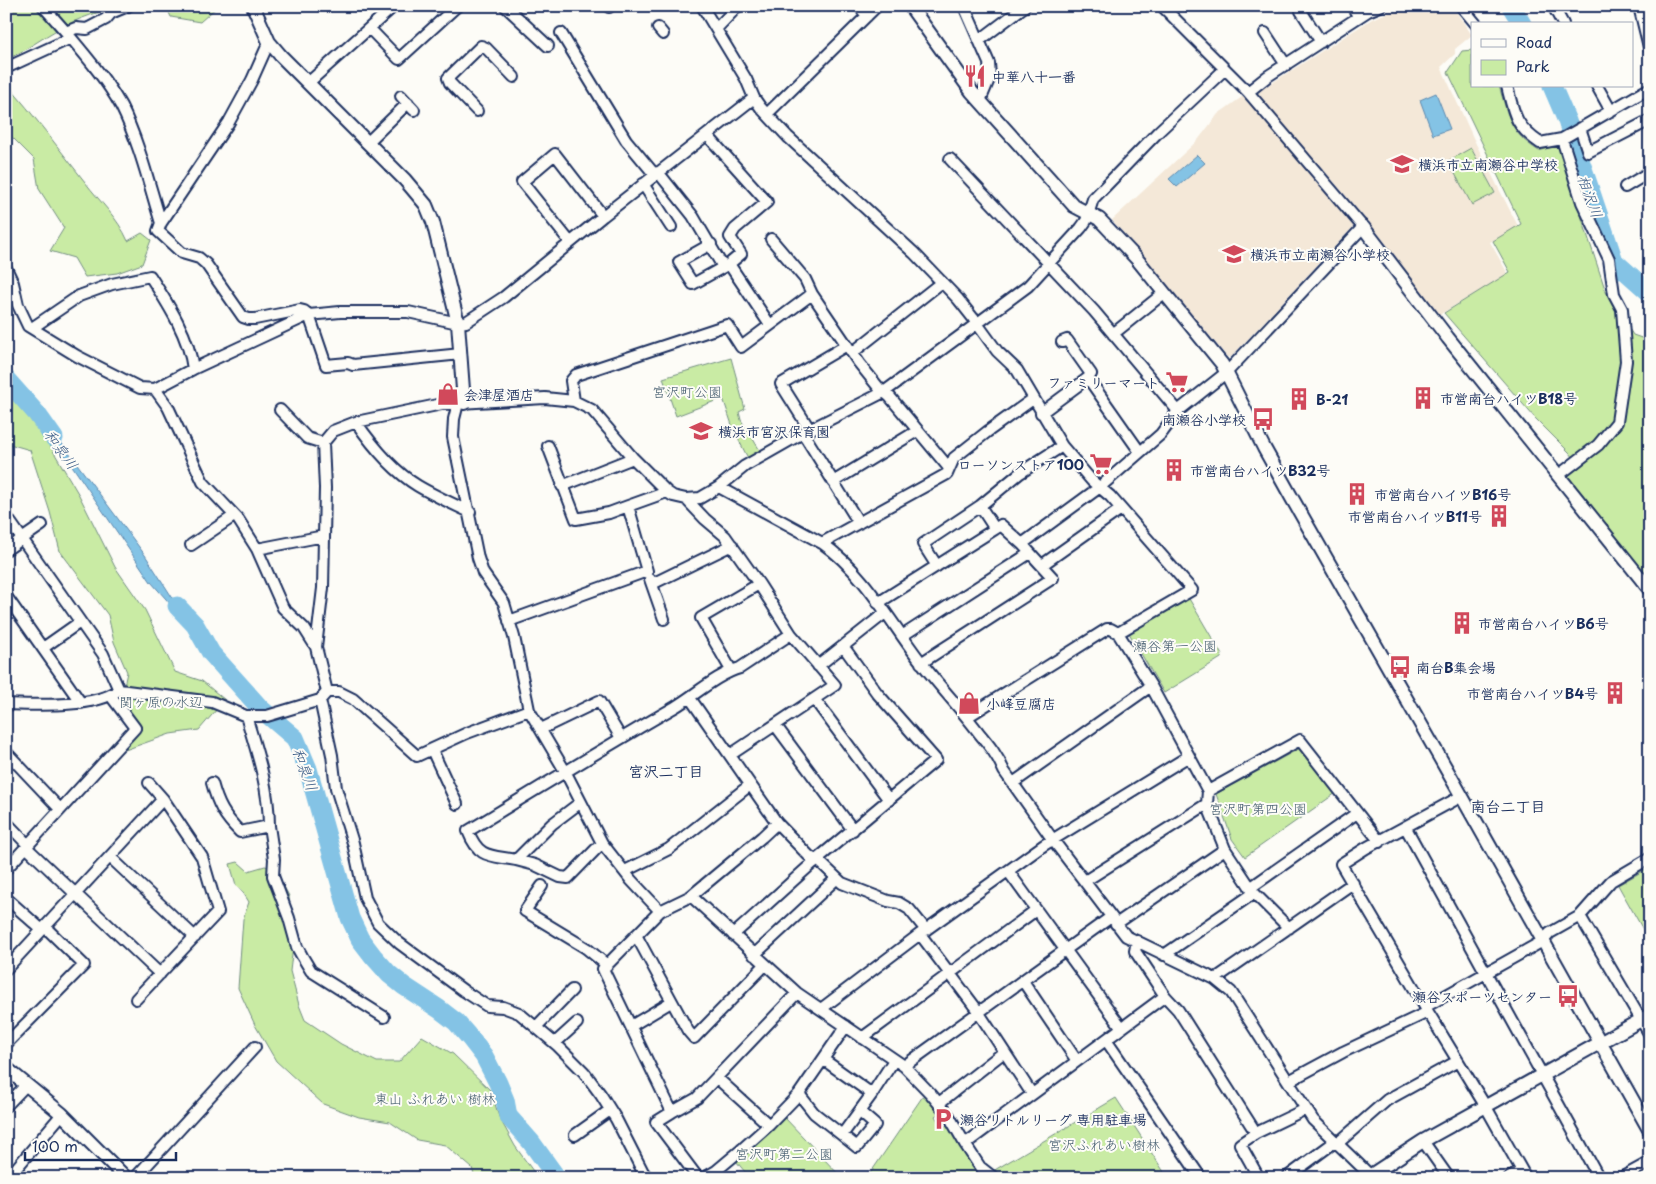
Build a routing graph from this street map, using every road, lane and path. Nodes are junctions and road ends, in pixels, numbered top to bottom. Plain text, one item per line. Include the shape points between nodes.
1 (43, 6) edge
2 (128, 6) edge
3 (254, 6) edge
4 (394, 6) edge
5 (457, 6) edge
6 (505, 6) edge
7 (702, 6) edge
8 (738, 6) edge
9 (859, 6) edge
10 (877, 6) edge
11 (910, 6) edge
12 (964, 6) edge
13 (1025, 6) edge
14 (1162, 6) edge
15 (1352, 6) edge
16 (1380, 6) edge
17 (1461, 6) edge
18 (1553, 6) edge
19 (1640, 6) edge
20 (1301, 11) dead end
21 (866, 16) junction
22 (1359, 17) junction
23 (1474, 22) edge
24 (1562, 22) edge
25 (370, 29) junction
26 (716, 29) junction
27 (1265, 32) dead end
28 (561, 33) dead end
29 (69, 35) junction
30 (980, 40) junction
31 (269, 42) junction
32 (1321, 42) junction
33 (548, 46) dead end
34 (1650, 47) edge
35 (1286, 66) junction
36 (6, 68) edge
37 (1225, 69) junction
38 (514, 77) dead end
39 (308, 83) junction
40 (1507, 88) edge
41 (1598, 88) edge
42 (1650, 88) edge
43 (1248, 92) junction
44 (754, 98) junction
45 (980, 101) junction
46 (407, 103) dead end
47 (477, 111) dead end
48 (1611, 111) junction
49 (767, 114) junction
50 (1650, 120) edge
51 (1578, 129) junction
52 (707, 135) junction
53 (1564, 138) junction
54 (367, 143) junction
55 (950, 159) dead end
56 (1650, 172) edge
57 (657, 174) junction
58 (643, 184) junction
59 (1625, 187) dead end
60 (1088, 214) junction
61 (603, 216) junction
62 (161, 223) junction
63 (671, 227) dead end
64 (1363, 227) junction
65 (771, 239) dead end
66 (570, 242) junction
67 (711, 244) junction
68 (1049, 263) junction
69 (726, 266) junction
70 (6, 268) edge
71 (942, 282) junction
72 (1164, 293) junction
73 (812, 294) junction
74 (309, 315) junction
75 (458, 323) junction
76 (978, 323) junction
77 (770, 325) junction
78 (32, 328) junction
79 (1113, 334) junction
80 (1062, 342) dead end
81 (850, 349) junction
82 (461, 354) junction
83 (193, 369) junction
84 (1227, 372) junction
85 (1088, 378) junction
86 (155, 389) junction
87 (884, 392) junction
88 (1033, 399) junction
89 (574, 401) junction
90 (461, 403) junction
91 (280, 410) dead end
92 (1178, 410) junction
93 (1041, 413) junction
94 (356, 422) junction
95 (918, 431) junction
96 (806, 432) junction
97 (323, 443) junction
98 (548, 446) dead end
99 (1062, 446) junction
100 (1140, 452) junction
101 (633, 458) junction
102 (949, 468) junction
103 (1559, 475) junction
104 (833, 482) junction
105 (562, 486) junction
106 (719, 487) junction
107 (1100, 487) junction
108 (667, 492) junction
109 (686, 499) junction
110 (628, 506) junction
111 (980, 506) junction
112 (1121, 508) junction
113 (470, 512) junction
114 (6, 516) edge
115 (234, 516) junction
116 (860, 523) junction
117 (42, 524) dead end
118 (994, 529) junction
119 (324, 536) junction
120 (23, 539) junction
121 (822, 543) junction
122 (1022, 544) junction
123 (192, 545) dead end
124 (732, 546) junction
125 (257, 549) junction
126 (6, 550) edge
127 (1030, 553) junction
128 (1042, 565) junction
129 (938, 566) junction
130 (647, 571) junction
131 (652, 584) junction
132 (759, 584) junction
133 (1650, 590) edge
134 (6, 596) edge
135 (878, 603) junction
136 (885, 613) junction
137 (664, 619) dead end
138 (509, 621) junction
139 (80, 622) junction
140 (1118, 633) junction
141 (790, 634) junction
142 (902, 636) junction
143 (843, 646) junction
144 (316, 647) junction
145 (42, 648) junction
146 (922, 663) junction
147 (818, 666) junction
148 (731, 670) junction
149 (1151, 686) junction
150 (328, 692) junction
151 (115, 693) junction
152 (690, 698) junction
153 (320, 700) junction
154 (815, 700) junction
155 (82, 703) junction
156 (6, 704) edge
157 (529, 710) junction
158 (246, 716) junction
159 (967, 717) junction
160 (776, 726) junction
161 (541, 729) junction
162 (620, 738) junction
163 (432, 750) junction
164 (6, 752) edge
165 (730, 755) junction
166 (1189, 756) junction
167 (564, 771) junction
168 (149, 783) dead end
169 (212, 783) dead end
170 (1013, 783) junction
171 (750, 785) junction
172 (1208, 791) junction
173 (1462, 796) junction
174 (163, 799) junction
175 (889, 800) junction
176 (581, 802) junction
177 (457, 804) dead end
178 (1207, 804) junction
179 (60, 809) junction
180 (1357, 813) junction
181 (6, 822) edge
182 (777, 823) junction
183 (269, 826) junction
184 (1406, 828) junction
185 (853, 830) junction
186 (1053, 840) junction
187 (1380, 842) junction
188 (602, 843) junction
189 (27, 846) junction
190 (1225, 849) junction
191 (110, 857) junction
192 (1650, 858) edge
193 (516, 860) junction
194 (816, 860) junction
195 (6, 869) edge
196 (625, 871) junction
197 (1008, 872) junction
198 (836, 879) junction
199 (1085, 881) junction
200 (1353, 883) junction
201 (542, 886) dead end
202 (1252, 890) junction
203 (76, 894) junction
204 (691, 896) junction
205 (6, 898) edge
206 (1036, 910) junction
207 (660, 911) junction
208 (1580, 916) junction
209 (1114, 921) junction
210 (44, 928) junction
211 (1289, 928) junction
212 (923, 932) junction
213 (733, 935) junction
214 (195, 936) junction
215 (636, 936) junction
216 (1137, 941) junction
217 (1543, 941) junction
218 (1065, 950) junction
219 (754, 955) junction
220 (1164, 955) junction
221 (607, 965) junction
222 (766, 965) junction
223 (7, 968) edge
224 (950, 973) junction
225 (1486, 973) junction
226 (160, 974) junction
227 (1216, 979) junction
228 (1023, 980) junction
229 (572, 990) dead end
230 (797, 993) junction
231 (1165, 996) junction
232 (136, 999) dead end
233 (672, 1002) junction
234 (821, 1009) junction
235 (1426, 1009) junction
236 (979, 1013) junction
237 (384, 1017) dead end
238 (1645, 1017) edge
239 (577, 1023) dead end
240 (631, 1026) junction
241 (846, 1026) junction
242 (536, 1027) junction
243 (1122, 1028) junction
244 (1650, 1035) edge
245 (862, 1038) junction
246 (1106, 1040) junction
247 (555, 1043) junction
248 (1601, 1043) junction
249 (6, 1044) edge
250 (255, 1047) dead end
251 (1004, 1052) junction
252 (824, 1060) junction
253 (894, 1060) junction
254 (1077, 1061) junction
255 (1458, 1061) junction
256 (904, 1066) junction
257 (6, 1068) edge
258 (1542, 1075) junction
259 (717, 1078) junction
260 (1288, 1081) junction
261 (26, 1084) junction
262 (799, 1094) junction
263 (872, 1094) junction
264 (1032, 1094) junction
265 (939, 1103) junction
266 (6, 1106) edge
267 (1486, 1107) junction
268 (1306, 1109) junction
269 (610, 1110) junction
270 (672, 1112) junction
271 (860, 1112) junction
272 (62, 1114) junction
273 (769, 1125) junction
274 (1650, 1131) edge
275 (1256, 1133) junction
276 (574, 1135) dead end
277 (842, 1135) junction
278 (1337, 1142) junction
279 (1423, 1142) junction
280 (965, 1144) junction
281 (1650, 1162) edge
282 (1524, 1174) edge
283 (1372, 1176) edge
284 (8, 1178) edge
285 (126, 1178) edge
286 (135, 1178) edge
287 (648, 1178) edge
288 (698, 1178) edge
289 (704, 1178) edge
290 (994, 1178) edge
291 (1201, 1178) edge
292 (1259, 1178) edge
293 (1286, 1178) edge
294 (1449, 1178) edge
295 (1509, 1178) edge
296 (1599, 1178) edge
297 (1621, 1178) edge

1 - 29 street
2 - 29 street via 87,29 76,28
3 - 31 street
4 - 25 street
5 - 25 street via 399,59
6 - 33 street
7 - 26 street
8 - 26 street
9 - 21 street
10 - 21 street
11 - 45 street
12 - 30 street
13 - 30 street
14 - 37 street
15 - 22 street
16 - 22 street
17 - 23 street
18 - 24 street
19 - 34 street
20 - 32 street
21 - 49 street
22 - 32 street
25 - 39 street
26 - 44 street
27 - 35 street
28 - 57 street via 626,140
29 - 36 street
29 - 62 street via 121,107 133,134
30 - 45 street via 989,63 990,77
31 - 39 street
31 - 62 street via 229,122
32 - 35 street
35 - 43 street
37 - 43 street
37 - 60 street via 1093,199
38 - 47 street via 481,46 464,60 448,78
39 - 54 street
40 - 53 street via 1514,117 1528,135 1540,143
41 - 48 street
42 - 48 street
43 - 64 street
44 - 49 street
44 - 52 street
45 - 60 street via 1074,206
46 - 54 street
48 - 51 street
49 - 71 street
50 - 51 street via 1588,152
51 - 53 street
52 - 57 street
52 - 69 street via 767,202 734,229 730,237 741,254
53 - 103 street via 1582,202 1609,259 1614,294 1622,309 1626,361 1617,422 1598,445
54 - 75 street via 426,206 433,222
55 - 68 street
56 - 59 street
57 - 58 street
57 - 67 street via 693,216
58 - 61 street
58 - 63 street
60 - 68 street via 1081,228
60 - 72 street via 1099,220 1136,258
61 - 66 street
61 - 66 street via 555,154 522,182
62 - 74 street via 158,231 182,253 206,264 243,318 255,319 300,310
64 - 84 street
64 - 103 street
65 - 73 street via 805,279
66 - 75 street via 504,297 466,322
67 - 69 street
67 - 69 street via 679,262 693,284
68 - 76 street via 1028,286
68 - 79 street
69 - 77 street
70 - 78 street via 18,306
71 - 76 street
71 - 81 street
72 - 79 street
72 - 84 street
73 - 77 street
73 - 81 street
74 - 75 street via 408,312
74 - 82 street via 326,365
74 - 83 street
75 - 82 street
76 - 87 street
76 - 88 street via 997,351 1016,370
77 - 89 street via 741,347 727,325 576,375 571,381
78 - 83 street via 79,296 112,284 150,276 174,316 191,354
78 - 86 street via 115,376 140,388
79 - 92 street
80 - 85 street via 1068,340 1091,374
81 - 87 street
81 - 96 street via 781,384
82 - 90 street
83 - 86 street
84 - 92 street
84 - 173 street via 1292,500
85 - 93 street
85 - 100 street
86 - 115 street via 168,406 203,482
87 - 95 street
87 - 96 street
88 - 93 street
88 - 102 street via 954,458
89 - 90 street via 545,398
89 - 101 street via 592,410
90 - 94 street
90 - 113 street via 454,419 453,437
91 - 97 street via 307,438
92 - 100 street via 1161,434
93 - 99 street
94 - 97 street via 333,430
94 - 113 street via 401,473 417,485
95 - 102 street
95 - 104 street
96 - 104 street
96 - 106 street via 745,466
97 - 119 street
98 - 105 street
99 - 107 street
99 - 111 street via 1020,473
100 - 107 street
101 - 105 street
101 - 108 street
102 - 116 street via 947,474
103 - 133 street
104 - 116 street
105 - 110 street via 576,519
106 - 109 street via 700,498
106 - 121 street
107 - 112 street
107 - 122 street
108 - 109 street
108 - 110 street
109 - 124 street
110 - 130 street
111 - 118 street
111 - 129 street via 923,544
112 - 128 street
112 - 140 street via 1192,590
113 - 138 street via 483,574 504,603
114 - 120 street
115 - 123 street
115 - 125 street
116 - 121 street
117 - 120 street
118 - 122 street via 1001,525
118 - 129 street
119 - 125 street
119 - 144 street
120 - 126 street
120 - 139 street
121 - 135 street via 853,570
122 - 127 street
124 - 131 street
124 - 132 street
125 - 144 street via 283,608 304,628
127 - 128 street
127 - 142 street
128 - 146 street via 1054,578
129 - 135 street
130 - 131 street
130 - 138 street
131 - 137 street
132 - 141 street
132 - 148 street via 701,618
134 - 145 street
135 - 136 street
136 - 142 street
136 - 143 street
138 - 157 street
139 - 145 street
139 - 151 street via 102,654
140 - 149 street
140 - 159 street via 1107,629
141 - 147 street
141 - 148 street via 740,668
142 - 146 street
143 - 147 street
143 - 175 street via 877,693 936,760
144 - 150 street
145 - 155 street
146 - 159 street
147 - 154 street via 835,685
148 - 152 street
149 - 166 street
149 - 170 street
150 - 153 street
150 - 163 street via 338,692 353,699 417,756
151 - 155 street
151 - 158 street via 212,702
151 - 179 street via 135,728
152 - 162 street
152 - 165 street
153 - 158 street via 267,716
153 - 242 street via 336,788 365,898 378,923 399,943 479,1001 519,1013
154 - 160 street
154 - 175 street
155 - 156 street
157 - 161 street
157 - 163 street
158 - 183 street via 264,774
159 - 170 street via 999,758
160 - 165 street
160 - 185 street
161 - 162 street via 599,702
161 - 167 street
162 - 167 street
163 - 177 street
164 - 179 street
165 - 171 street
166 - 172 street
166 - 186 street
167 - 176 street
167 - 193 street via 468,832 481,853
168 - 174 street
169 - 183 street via 218,805 240,832
170 - 186 street
171 - 182 street
171 - 196 street via 669,849
172 - 178 street
172 - 180 street via 1300,740
173 - 184 street
173 - 217 street
174 - 191 street
174 - 214 street via 202,857 218,912
175 - 185 street
176 - 188 street
176 - 193 street via 552,824
178 - 190 street
178 - 199 street
179 - 189 street
180 - 187 street
180 - 202 street
181 - 189 street
182 - 194 street
182 - 204 street
183 - 237 street via 273,876 297,946 311,971
184 - 187 street
184 - 225 street
185 - 194 street
186 - 197 street
186 - 199 street
187 - 200 street via 1342,864
188 - 193 street via 568,878
188 - 196 street
189 - 195 street
189 - 203 street
190 - 202 street
190 - 209 street
191 - 203 street
191 - 214 street
192 - 208 street via 1611,881
194 - 198 street
194 - 213 street
196 - 207 street
197 - 206 street
197 - 212 street
198 - 212 street via 909,909
198 - 219 street
199 - 209 street
200 - 211 street
200 - 235 street
201 - 221 street via 525,911 586,948
202 - 211 street
202 - 220 street
203 - 210 street
203 - 226 street
204 - 207 street
204 - 213 street
205 - 210 street
206 - 218 street
206 - 224 street
207 - 215 street
208 - 217 street via 1550,933
208 - 238 street
209 - 216 street via 1126,936
209 - 218 street
210 - 223 street
210 - 249 street via 84,965
211 - 227 street
212 - 224 street
212 - 234 street
213 - 219 street
214 - 226 street
215 - 221 street
215 - 233 street
216 - 220 street
216 - 231 street via 1135,951
217 - 225 street
217 - 248 street
218 - 228 street
218 - 243 street
219 - 222 street
220 - 227 street
221 - 240 street via 603,969
222 - 230 street
222 - 233 street via 694,1038
224 - 236 street
224 - 245 street
225 - 235 street
225 - 258 street
226 - 232 street
227 - 260 street via 1238,1002
228 - 236 street
228 - 254 street
229 - 242 street
230 - 234 street
230 - 259 street
231 - 243 street
231 - 275 street via 1178,1010
233 - 240 street
234 - 241 street
235 - 255 street
235 - 260 street
236 - 251 street
236 - 256 street
238 - 244 street
238 - 248 street
239 - 247 street
240 - 270 street
241 - 245 street
241 - 252 street
242 - 247 street
243 - 246 street
245 - 253 street
246 - 254 street
246 - 291 street
247 - 269 street via 584,1072
248 - 258 street
248 - 274 street
250 - 286 street
251 - 264 street
251 - 265 street
252 - 262 street
252 - 263 street
253 - 256 street
253 - 263 street
254 - 264 street
255 - 267 street
255 - 278 street via 1387,1100
256 - 265 street
257 - 261 street
258 - 267 street
258 - 296 street
259 - 270 street via 697,1098
259 - 273 street
260 - 268 street
261 - 266 street
261 - 272 street
262 - 273 street
262 - 277 street via 814,1113
263 - 271 street
264 - 280 street
265 - 280 street
267 - 279 street
267 - 282 street
268 - 275 street
268 - 278 street
269 - 276 street
269 - 287 street
270 - 288 street via 656,1122
271 - 277 street
271 - 277 street via 875,1125 857,1147
272 - 284 street
272 - 285 street
273 - 289 street
275 - 292 street via 1240,1144
278 - 283 street
278 - 293 street
279 - 283 street
279 - 294 street
280 - 290 street via 980,1167
281 - 297 street
282 - 295 street

